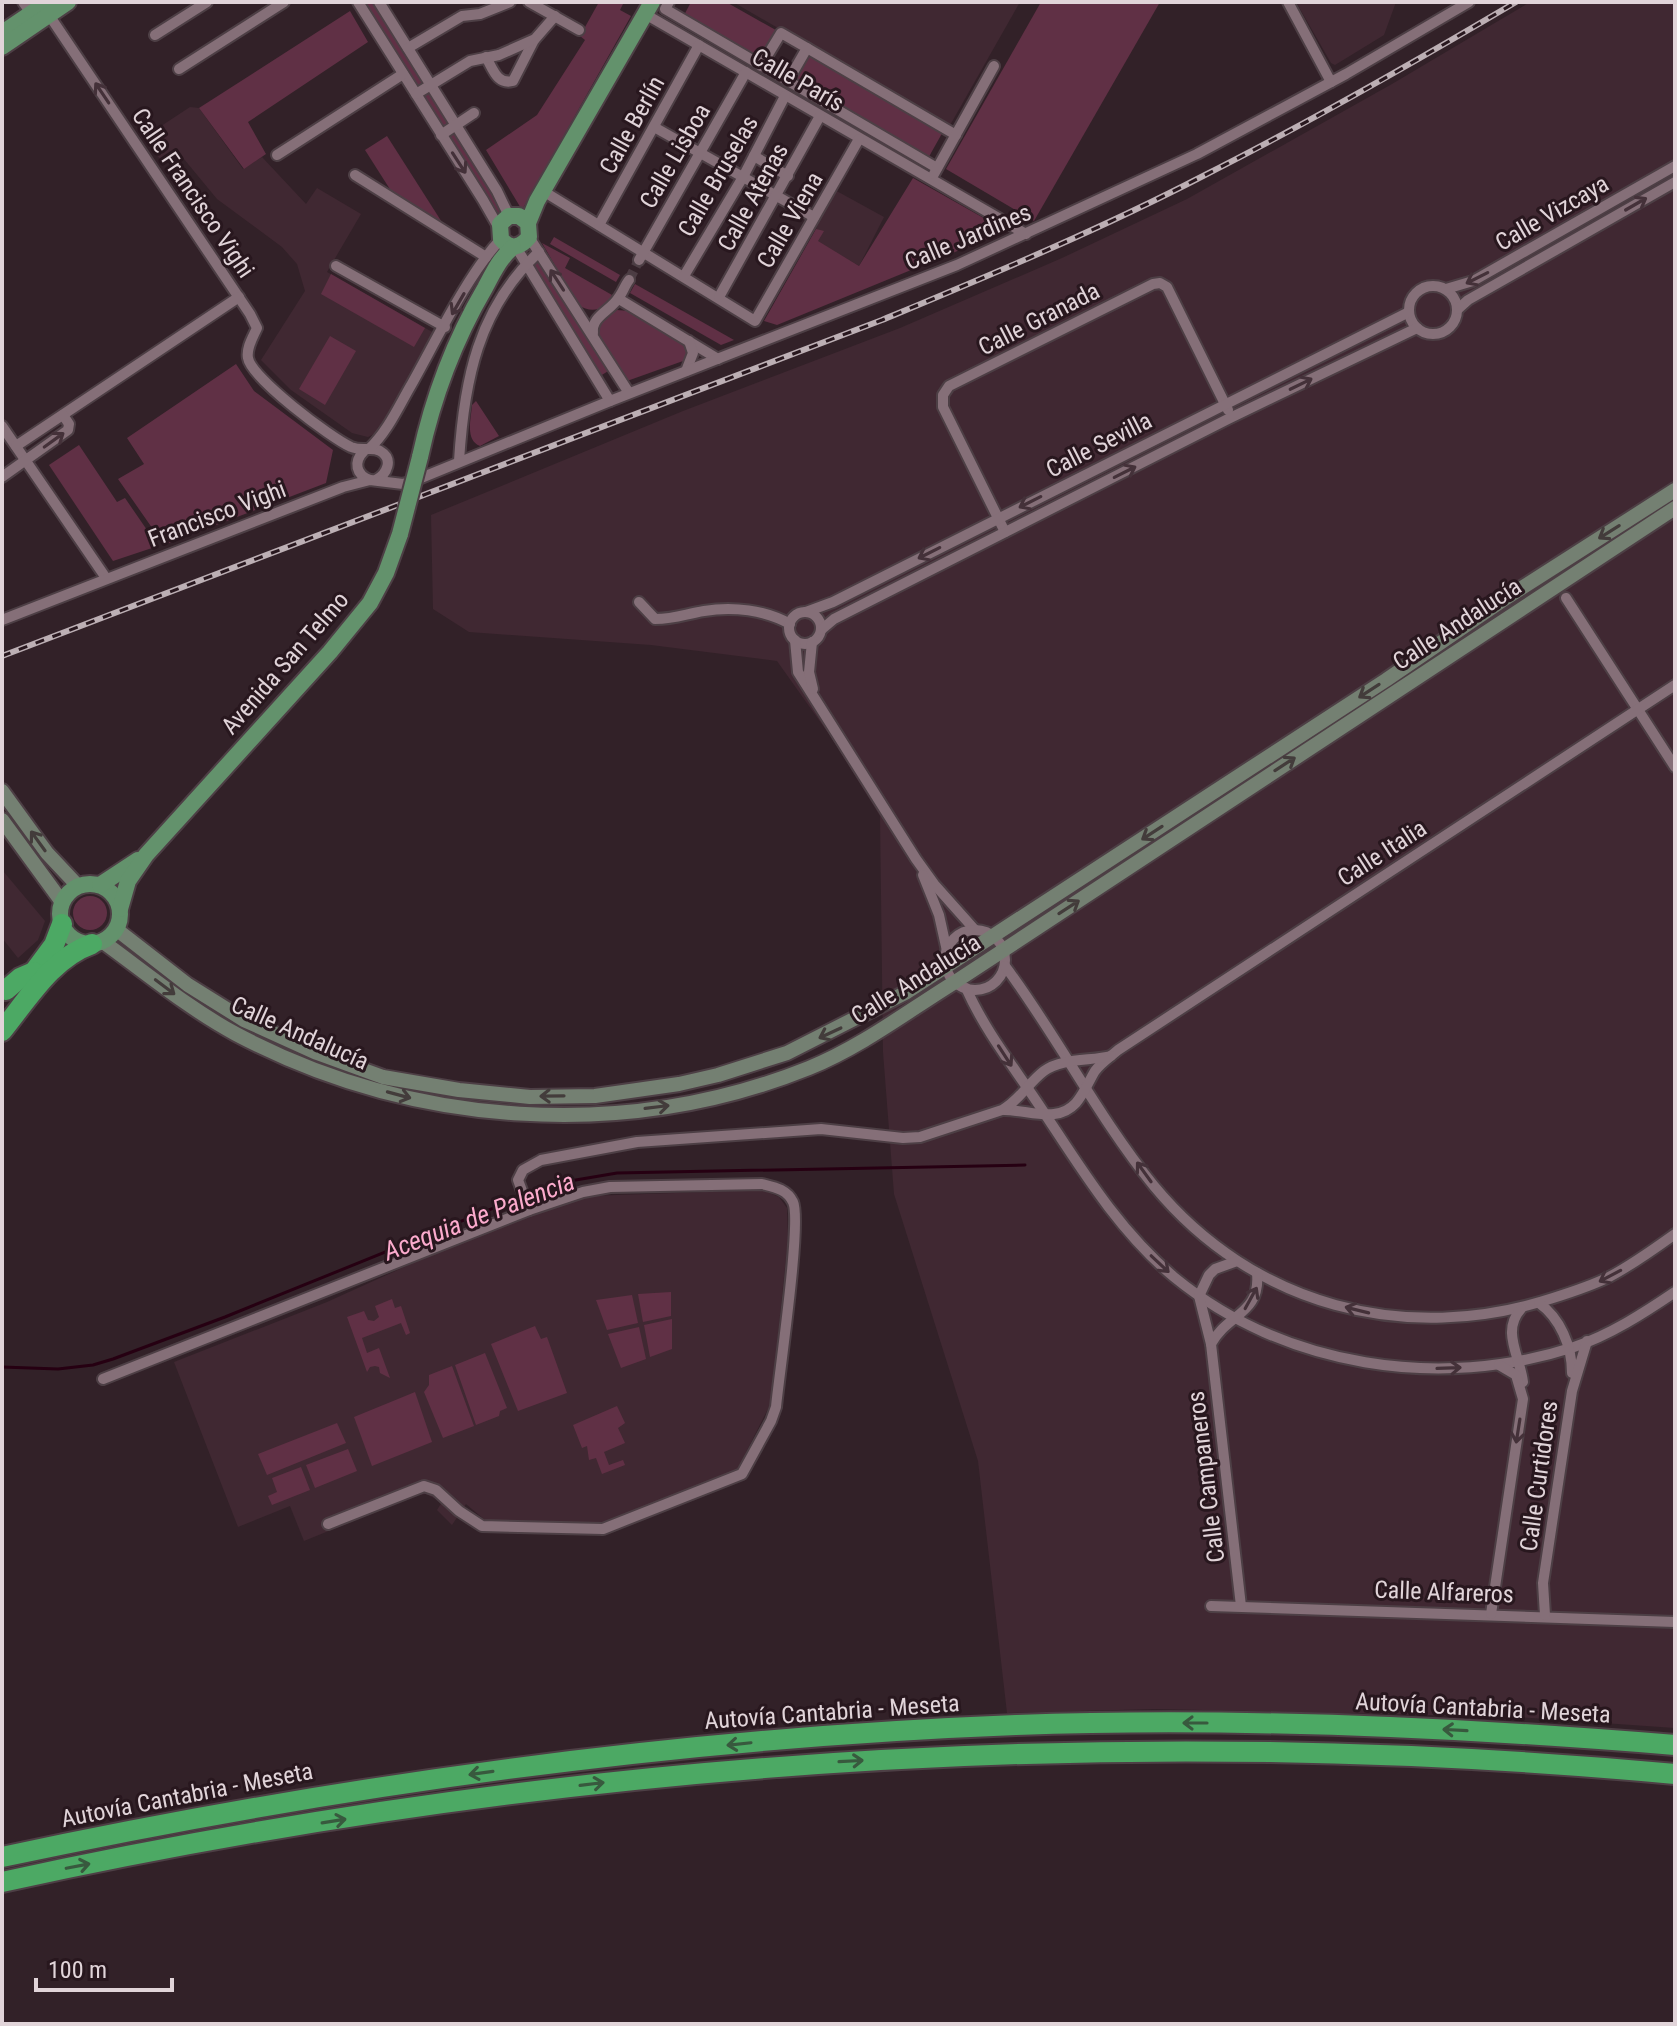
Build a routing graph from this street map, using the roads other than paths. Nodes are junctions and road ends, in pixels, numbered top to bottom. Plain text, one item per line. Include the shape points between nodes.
1 (68, 2) edge
2 (207, 2) edge
3 (284, 2) edge
4 (358, 2) edge
5 (379, 2) edge
6 (510, 2) edge
7 (529, 2) edge
8 (669, 2) edge
9 (1288, 2) edge
10 (1469, 2) edge
11 (646, 5) edge
12 (27, 8) edge
13 (48, 9) edge
14 (555, 16) junction
15 (579, 30) dead end
16 (2, 33) edge
17 (155, 35) dead end
18 (535, 39) junction
19 (699, 45) junction
20 (2, 47) edge
21 (408, 48) junction
22 (807, 48) junction
23 (486, 57) junction
24 (761, 66) junction
25 (994, 66) dead end
26 (179, 69) dead end
27 (746, 72) junction
28 (403, 74) junction
29 (788, 81) junction
30 (1331, 82) junction
31 (431, 85) junction
32 (416, 94) junction
33 (785, 96) junction
34 (474, 113) dead end
35 (820, 116) junction
36 (456, 125) junction
37 (654, 127) junction
38 (441, 135) junction
39 (956, 135) junction
40 (859, 139) junction
41 (701, 153) junction
42 (277, 155) dead end
43 (754, 156) junction
44 (1675, 166) edge
45 (937, 168) junction
46 (355, 175) dead end
47 (788, 176) junction
48 (743, 177) junction
49 (931, 179) junction
50 (1675, 182) edge
51 (543, 191) junction
52 (777, 196) junction
53 (1594, 212) junction
54 (814, 217) junction
55 (1003, 220) junction
56 (599, 225) junction
57 (1598, 226) junction
58 (1026, 234) junction
59 (510, 237) junction
60 (993, 250) junction
61 (539, 252) junction
62 (642, 256) junction
63 (525, 264) junction
64 (336, 266) dead end
65 (684, 276) junction
66 (629, 280) tunnel mouth
67 (1446, 289) junction
68 (239, 297) junction
69 (719, 297) junction
70 (619, 299) junction
71 (1458, 309) junction
72 (578, 312) junction
73 (1409, 312) junction
74 (603, 314) junction
75 (445, 327) junction
76 (1417, 328) junction
77 (593, 335) junction
78 (689, 341) junction
79 (718, 359) junction
80 (613, 368) junction
81 (686, 371) junction
82 (597, 378) junction
83 (629, 393) junction
84 (610, 401) junction
85 (1225, 404) junction
86 (63, 415) junction
87 (1231, 417) junction
88 (2, 426) edge
89 (342, 443) junction
90 (16, 446) junction
91 (366, 450) junction
92 (26, 460) junction
93 (459, 461) junction
94 (357, 466) junction
95 (388, 466) junction
96 (2, 477) edge
97 (373, 480) junction
98 (403, 484) junction
99 (343, 487) junction
100 (1675, 490) edge
101 (1675, 508) edge
102 (999, 518) junction
103 (1005, 532) junction
104 (106, 578) junction
105 (1566, 598) dead end
106 (639, 602) dead end
107 (806, 612) junction
108 (2, 620) edge
109 (790, 624) junction
110 (821, 630) junction
111 (795, 640) junction
112 (812, 642) junction
113 (1675, 685) edge
114 (815, 698) junction
115 (1639, 710) junction
116 (1675, 767) edge
117 (2, 791) edge
118 (2, 820) edge
119 (146, 855) junction
120 (916, 859) junction
121 (100, 885) junction
122 (78, 886) junction
123 (62, 902) junction
124 (120, 909) junction
125 (62, 924) junction
126 (116, 929) junction
127 (975, 930) junction
128 (993, 936) junction
129 (97, 942) junction
130 (947, 951) junction
131 (1004, 958) junction
132 (946, 966) junction
133 (34, 972) junction
134 (961, 985) junction
135 (6, 990) dead end
136 (2, 1011) edge
137 (2, 1031) edge
138 (1111, 1056) junction
139 (1072, 1062) junction
140 (1028, 1088) junction
141 (1088, 1088) junction
142 (1002, 1110) junction
143 (1045, 1115) junction
144 (527, 1206) junction
145 (1675, 1234) edge
146 (1237, 1261) junction
147 (1257, 1273) junction
148 (1675, 1292) edge
149 (1199, 1296) junction
150 (1539, 1303) junction
151 (1521, 1309) junction
152 (1234, 1319) junction
153 (1587, 1341) junction
154 (1211, 1344) junction
155 (1568, 1349) junction
156 (1519, 1361) junction
157 (1499, 1365) junction
158 (103, 1379) dead end
159 (1572, 1391) junction
160 (1523, 1399) junction
161 (328, 1524) dead end
162 (1211, 1606) dead end
163 (1241, 1606) junction
164 (1491, 1614) junction
165 (1545, 1615) junction
166 (1675, 1622) edge
167 (1675, 1743) edge
168 (1675, 1774) edge
169 (2, 1855) edge
170 (2, 1882) edge

1 - 13 main road
2 - 17 street
3 - 26 street
4 - 28 street
5 - 21 street
6 - 21 street via 462,16
7 - 14 street
8 - 24 street via 665,9
9 - 30 street
10 - 30 street, Calle Jardines
11 - 19 street, Calle París
11 - 51 main road, Avenida San Telmo
11 - 59 main road via 620,41
12 - 13 main road
12 - 16 main road
13 - 20 main road
68 -> 13 street, Calle Francisco Vighi
14 - 15 street
14 - 18 street
18 - 23 street
18 - 23 street via 513,81 499,80
19 - 27 street, Calle París
19 - 37 street, Calle Berlín
21 - 31 street
22 - 24 street via 781,33
22 - 29 street
22 - 39 street
23 - 31 street
24 - 29 street
25 - 39 street
27 - 33 street, Calle París
27 - 41 street, Calle Lisboa
28 - 32 street
28 - 42 street
29 - 45 street
30 - 58 street, Calle Jardines via 1197,154
31 - 32 street
31 - 36 street
32 - 38 street
33 - 35 street, Calle París
33 - 43 street, Calle Bruselas
34 - 36 street
35 - 40 street, Calle París
35 - 47 street, Calle Atenas
36 - 38 street
36 - 59 street via 497,191
37 - 41 street
37 - 56 street, Calle Berlín
38 -> 59 street
39 - 45 street
40 - 49 street, Calle París
40 - 54 street, Calle Viena
41 - 48 street
41 - 62 street, Calle Lisboa
43 - 47 street
43 - 48 street, Calle Bruselas
44 - 53 street, Calle Vizcaya
45 - 49 street
46 - 59 street
47 - 52 street, Calle Atenas
48 - 52 street
48 - 65 street, Calle Bruselas
49 - 55 street, Calle París
57 -> 50 street, Calle Vizcaya
51 - 56 street
51 - 59 main road, Avenida San Telmo
52 - 54 street
52 - 69 street, Calle Atenas
53 - 57 street
53 -> 67 street, Calle Vizcaya via 1473,281
54 - 69 street, Calle Viena via 755,321
55 - 58 street, Calle París
55 - 60 street via 1004,233
56 - 62 street
57 - 71 street, Calle Vizcaya
58 - 60 street, Calle Jardines
59 - 61 street
59 - 63 street
59 -> 75 street
59 - 119 main road, Avenida San Telmo, bridge via 447,361 400,534 370,603
60 - 79 street, Calle Jardines
61 - 63 street
72 -> 61 street
62 - 65 street
63 - 82 street
63 - 93 street via 493,309 471,367
64 - 75 street
65 - 69 street
66 - 70 street
67 - 71 street
67 - 73 street via 1421,288
68 - 86 street, Calle Francisco Vighi
68 - 89 street via 257,328 248,348 250,363 263,381
70 - 74 street
70 - 78 street
71 - 76 street via 1454,323 1442,333
72 - 74 street
72 - 77 street
73 - 76 street
73 - 85 street, Calle Sevilla
74 - 77 street via 592,327
75 - 91 street via 396,412
87 -> 76 street, Calle Sevilla
77 - 80 street
78 - 79 street
78 - 81 street via 693,353
79 - 81 street, Calle Jardines
80 - 82 street
80 - 83 street
81 - 83 street, Calle Jardines
82 - 84 street
83 - 84 street, Calle Jardines
84 - 93 street, Calle Jardines
85 - 87 street
85 -> 102 street, Calle Sevilla
85 - 102 street, Calle Granada via 1167,287 1160,283 949,386 943,407
86 - 90 street, Calle Francisco Vighi
92 -> 86 street via 68,430
103 -> 87 street, Calle Sevilla
88 - 90 street
89 - 91 street
89 - 94 street
90 - 92 street
91 - 94 street
91 - 95 street via 384,454
92 - 96 street
92 - 104 street
93 - 98 street, Calle Jardines
94 - 97 street via 361,475
94 - 99 street via 355,477
95 - 97 street
95 - 98 street
97 - 98 street
97 - 99 street, Francisco Vighi
99 - 104 street, Francisco Vighi
100 -> 128 main road, Calle Andalucía
131 -> 101 main road, Calle Andalucía
102 - 103 street
102 -> 107 street, Calle Sevilla
103 - 110 street, Calle Sevilla
104 - 108 street
105 - 115 street
106 - 109 street via 655,619 709,610 756,611
107 - 109 street
107 - 110 street via 819,620
109 - 111 street
110 - 112 street
111 - 112 street
111 - 114 street via 798,672
112 - 114 street via 809,672
113 - 115 street, Calle Italia
114 - 120 street
115 - 116 street
115 - 138 street, Calle Italia
122 -> 117 main road
118 - 123 main road
119 - 121 main road, Avenida San Telmo
119 - 124 main road, Avenida San Telmo via 128,881
120 - 127 street
120 - 130 street
121 - 122 main road
121 - 124 main road
122 - 123 main road
123 - 125 main road
124 - 126 main road
125 - 129 main road via 74,939
125 - 133 highway
126 - 129 main road
132 -> 126 main road, Calle Andalucía via 907,992 787,1053 679,1084 595,1096 530,1097 383,1077 317,1053 244,1020
127 - 128 street
127 - 130 street via 956,937
128 - 131 street
128 - 132 main road, Calle Andalucía
129 -> 134 main road, Calle Andalucía via 236,1034 312,1067 442,1106 520,1114 602,1115 688,1103 757,1086 812,1067
129 - 137 highway via 59,963
130 - 132 street
131 - 134 main road, Calle Andalucía
131 - 134 street via 1001,975 992,984 980,989
131 - 139 street
132 - 134 street
133 - 135 highway
133 - 136 highway
134 -> 140 street
138 - 139 street, Calle Italia
138 - 141 street, Calle Italia
139 - 140 street via 1042,1072
139 - 141 street
140 - 142 street
140 - 143 street
141 - 143 street via 1066,1112
146 -> 141 street via 1155,1186
142 - 143 street
142 - 144 street via 920,1137 775,1130 637,1142 541,1160 523,1170 518,1180
143 -> 149 street via 1128,1231
144 - 158 street
144 - 161 street via 610,1187 762,1184 783,1190 793,1202 776,1407 742,1474 603,1529 482,1526 424,1486
145 -> 150 street via 1612,1276
146 - 147 street
146 - 149 street via 1215,1269
151 -> 147 street via 1464,1318 1385,1317 1311,1297
152 -> 147 street via 1256,1296
148 - 153 street
149 - 152 street
149 - 154 street, Calle Campaneros
150 - 151 street
150 - 155 street, Calle Curtidores via 1552,1312
151 - 156 street, Calle Curtidores via 1510,1327
152 - 154 street
152 -> 157 street via 1303,1349 1379,1365
153 - 155 street
153 - 159 street, Calle Curtidores
154 - 163 street, Calle Campaneros
155 - 156 street
155 - 159 street, Calle Curtidores
156 - 157 street
156 - 160 street, Calle Curtidores
157 - 160 street, Calle Curtidores via 1516,1375
159 - 165 street, Calle Curtidores via 1543,1583
160 -> 164 street, Calle Curtidores
162 - 163 street, Calle Alfareros
163 - 164 street, Calle Alfareros
164 - 165 street, Calle Alfareros
165 - 166 street, Calle Alfareros
167 -> 169 highway, Autovía Cantabria - Meseta via 1218,1723 895,1731 564,1762 284,1801
170 -> 168 highway, Autovía Cantabria - Meseta via 195,1844 469,1800 821,1762 1019,1752 1262,1750

